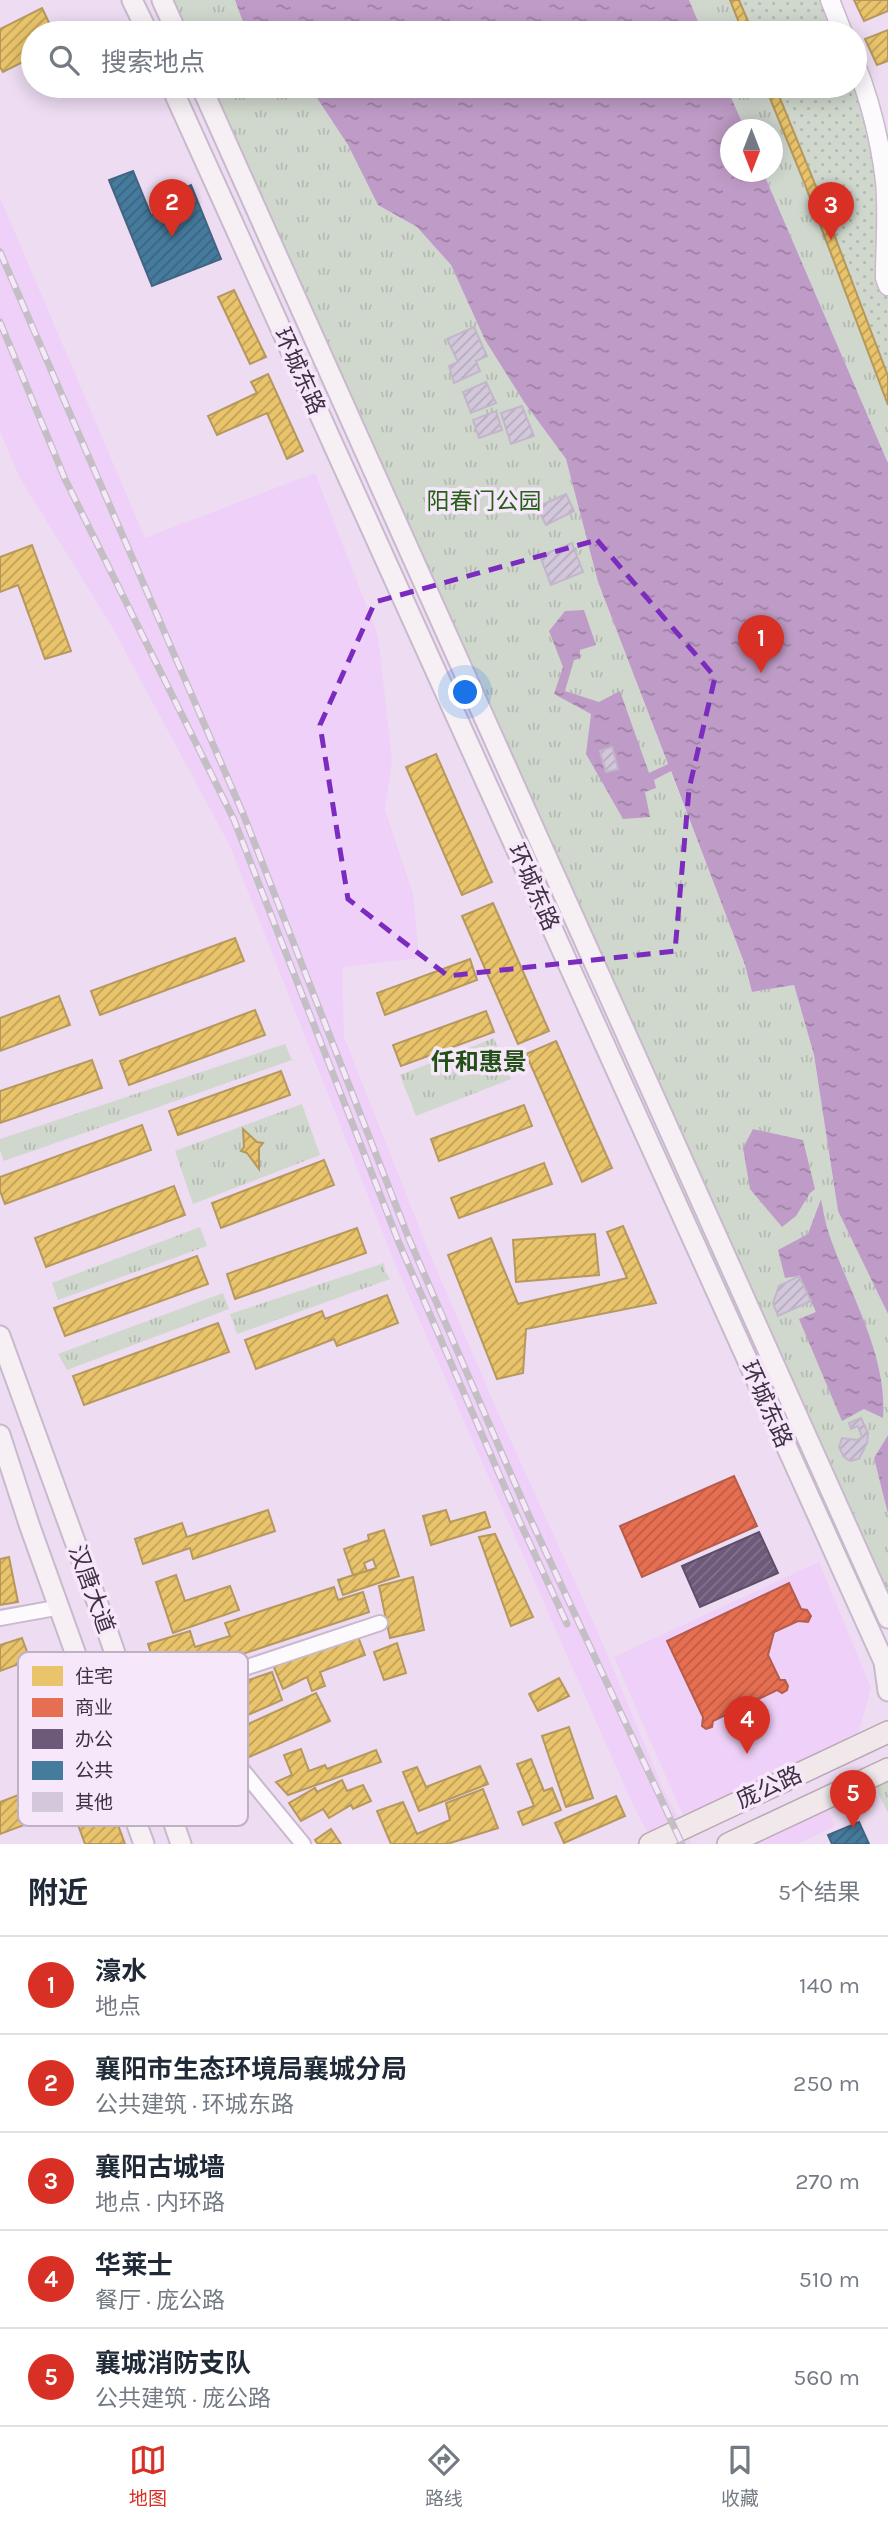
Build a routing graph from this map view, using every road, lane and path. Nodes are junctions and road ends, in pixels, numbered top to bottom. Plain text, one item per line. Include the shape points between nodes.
1 (132, 0) edge
2 (162, 0) edge
3 (830, 0) edge
4 (142, 21) edge
5 (172, 21) edge
6 (838, 21) edge
7 (867, 95) edge
8 (176, 98) edge
9 (206, 98) edge
10 (887, 183) edge
11 (888, 286) edge
12 (0, 1336) edge
13 (0, 1435) edge
14 (61, 1607) junction
15 (0, 1618) edge
16 (888, 1618) edge
17 (380, 1623) dead end
18 (77, 1652) edge
19 (114, 1652) edge
20 (248, 1667) edge
21 (888, 1691) edge
22 (888, 1732) edge
23 (888, 1769) edge
24 (248, 1777) edge
25 (138, 1826) edge
26 (175, 1826) edge
27 (144, 1844) edge
28 (181, 1844) edge
29 (303, 1844) edge
30 (650, 1844) edge
31 (728, 1844) edge

1 - 4 main road
2 - 5 main road
3 - 6 street
7 - 10 street
8 - 21 main road, 环城东路 via 884,1662
9 - 16 main road, 环城东路
10 - 11 street
12 - 19 main road, 汉唐大道
13 - 14 main road, 汉唐大道
14 - 15 street
14 - 18 main road, 汉唐大道
17 - 20 street
22 - 30 main road, 庞公路
23 - 31 main road, 庞公路
24 - 29 street
25 - 27 main road, 汉唐大道
26 - 28 main road, 汉唐大道

